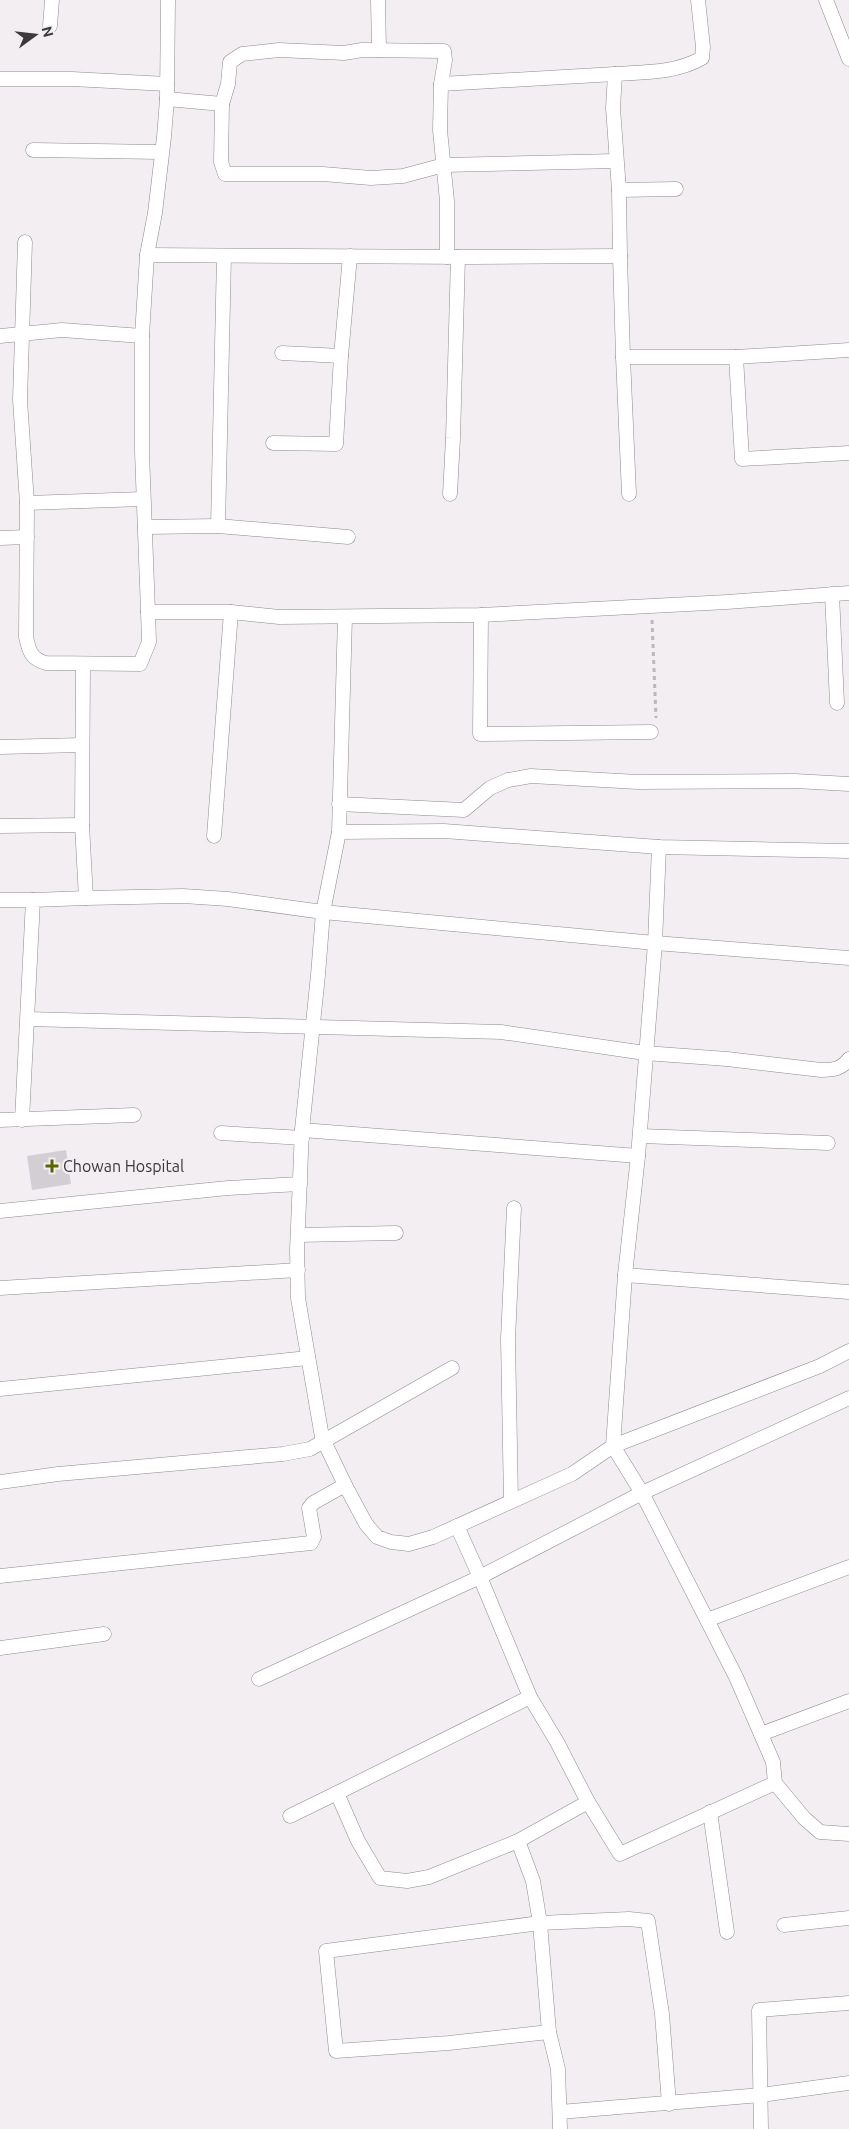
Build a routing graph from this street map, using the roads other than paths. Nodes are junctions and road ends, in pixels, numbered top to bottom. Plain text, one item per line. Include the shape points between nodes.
1 (52, 0) edge
2 (168, 0) edge
3 (378, 0) edge
4 (698, 0) edge
5 (826, 0) edge
6 (50, 26) dead end
7 (379, 50) junction
8 (849, 59) edge
9 (615, 74) junction
10 (0, 80) edge
11 (167, 84) junction
12 (441, 84) junction
13 (167, 99) junction
14 (222, 104) junction
15 (33, 150) dead end
16 (160, 152) junction
17 (616, 161) junction
18 (444, 166) junction
19 (676, 189) dead end
20 (619, 190) junction
21 (25, 242) dead end
22 (146, 255) junction
23 (224, 256) junction
24 (350, 256) junction
25 (620, 256) junction
26 (453, 257) junction
27 (22, 333) junction
28 (0, 336) edge
29 (142, 336) junction
30 (849, 350) edge
31 (282, 352) dead end
32 (341, 356) junction
33 (623, 357) junction
34 (736, 357) junction
35 (273, 443) dead end
36 (849, 453) edge
37 (450, 494) dead end
38 (629, 494) dead end
39 (143, 498) junction
40 (27, 503) junction
41 (218, 526) junction
42 (145, 527) junction
43 (27, 537) junction
44 (348, 537) dead end
45 (0, 538) edge
46 (849, 593) edge
47 (832, 594) junction
48 (148, 612) junction
49 (231, 612) junction
50 (481, 615) junction
51 (345, 617) junction
52 (83, 665) junction
53 (837, 703) dead end
54 (651, 732) road end
55 (82, 745) junction
56 (0, 747) edge
57 (849, 784) edge
58 (339, 804) junction
59 (82, 825) junction
60 (0, 826) edge
61 (339, 832) junction
62 (214, 836) dead end
63 (659, 847) junction
64 (849, 851) edge
65 (86, 898) junction
66 (0, 900) edge
67 (33, 900) junction
68 (323, 912) junction
69 (655, 943) junction
70 (849, 958) edge
71 (28, 1019) junction
72 (312, 1026) junction
73 (645, 1054) junction
74 (849, 1059) edge
75 (134, 1115) dead end
76 (0, 1120) edge
77 (22, 1120) junction
78 (221, 1133) dead end
79 (302, 1134) junction
80 (640, 1136) junction
81 (828, 1143) dead end
82 (638, 1156) junction
83 (300, 1184) junction
84 (514, 1208) dead end
85 (0, 1211) edge
86 (396, 1233) dead end
87 (298, 1235) junction
88 (298, 1270) junction
89 (625, 1275) junction
90 (0, 1288) edge
91 (849, 1292) edge
92 (849, 1351) edge
93 (308, 1358) junction
94 (452, 1368) dead end
95 (0, 1389) edge
96 (849, 1398) edge
97 (324, 1441) junction
98 (613, 1446) junction
99 (0, 1482) edge
100 (344, 1485) junction
101 (642, 1493) junction
102 (511, 1501) junction
103 (457, 1526) junction
104 (849, 1567) edge
105 (0, 1576) edge
106 (480, 1577) junction
107 (707, 1620) junction
108 (104, 1634) dead end
109 (0, 1648) edge
110 (259, 1680) dead end
111 (530, 1697) junction
112 (849, 1701) edge
113 (761, 1734) junction
114 (775, 1782) junction
115 (337, 1793) junction
116 (588, 1802) junction
117 (710, 1812) junction
118 (290, 1816) dead end
119 (849, 1834) edge
120 (518, 1841) junction
121 (849, 1918) edge
122 (540, 1923) junction
123 (784, 1925) dead end
124 (727, 1932) dead end
125 (849, 2003) edge
126 (549, 2032) junction
127 (849, 2083) edge
128 (761, 2095) junction
129 (669, 2104) junction
130 (560, 2112) junction
131 (560, 2129) edge
132 (762, 2129) edge

1 - 6 street
2 - 11 street
3 - 7 street
4 - 9 street via 702,58 689,66 674,69
5 - 8 street
7 - 12 street via 444,51
7 - 14 street via 278,50 242,54 230,62
9 - 12 street
9 - 17 street
10 - 11 street via 72,79
11 - 13 street
12 - 18 street via 440,130
13 - 14 street
13 - 16 street
14 - 18 street via 221,162 225,174 323,174 371,178 403,176
15 - 16 street
16 - 22 street via 155,213
17 - 18 street
17 - 20 street
18 - 26 street
19 - 20 street
20 - 25 street
21 - 27 street
22 - 23 street
22 - 29 street
23 - 24 street
23 - 41 street
24 - 26 street
24 - 32 street
25 - 26 street
25 - 33 street
26 - 37 street
27 - 28 street
27 - 29 street via 62,330
27 - 40 street via 20,400
29 - 39 street
30 - 34 street
31 - 32 street
32 - 35 street via 336,444
33 - 34 street
33 - 38 street
34 - 36 street via 742,459
39 - 40 street
39 - 42 street
40 - 43 street
41 - 42 street
41 - 44 street
42 - 48 street
43 - 45 street
43 - 52 street via 26,637 30,652 36,661
46 - 47 street
47 - 50 street
47 - 53 street
48 - 49 street
48 - 52 street via 149,642 140,664
49 - 51 street via 279,617
49 - 62 street
50 - 51 street
50 - 54 street via 480,734
51 - 58 street
52 - 55 street
55 - 56 street
55 - 59 street
57 - 58 street via 638,782 531,776 508,780 490,788 464,810
58 - 61 street
59 - 60 street
59 - 65 street
61 - 63 street via 444,831
61 - 68 street
63 - 64 street
63 - 69 street
65 - 67 street
65 - 68 street via 183,896 249,901
66 - 67 street
67 - 71 street
68 - 69 street
68 - 72 street
69 - 70 street
69 - 73 street
71 - 72 street
71 - 77 street
72 - 73 street via 501,1032
72 - 79 street
73 - 74 street via 828,1070 843,1066
73 - 80 street
75 - 77 street
76 - 77 street
78 - 79 street
79 - 82 street
79 - 83 street
80 - 81 street
80 - 82 street
82 - 89 street
83 - 85 street
83 - 87 street
84 - 102 street via 508,1339
86 - 87 street
87 - 88 street
88 - 90 street
88 - 93 street via 298,1298
89 - 91 street
89 - 98 street
92 - 98 street via 820,1366
93 - 95 street
93 - 97 street
94 - 97 street
96 - 101 street
97 - 99 street via 310,1449 283,1454
97 - 100 street
98 - 101 street
98 - 102 street via 572,1474
100 - 103 street via 377,1537 409,1544
100 - 105 street via 309,1508 314,1537 311,1543
101 - 106 street
101 - 107 street
102 - 103 street
103 - 106 street
104 - 107 street
106 - 110 street
106 - 111 street
107 - 113 street
108 - 109 street
111 - 115 street
111 - 116 street
112 - 113 street
113 - 114 street via 773,1762
114 - 117 street
114 - 119 street via 804,1818 820,1832
115 - 118 street
115 - 120 street via 358,1841 380,1878 407,1880 429,1877
116 - 117 street via 620,1854
116 - 120 street
117 - 124 street
120 - 122 street via 533,1881
121 - 123 street
122 - 126 street
122 - 126 street via 326,1950 336,2051
122 - 129 street via 648,1921 662,2014
125 - 128 street via 759,2010
126 - 130 street via 558,2069
127 - 128 street
128 - 129 street
128 - 132 street
129 - 130 street
130 - 131 street

